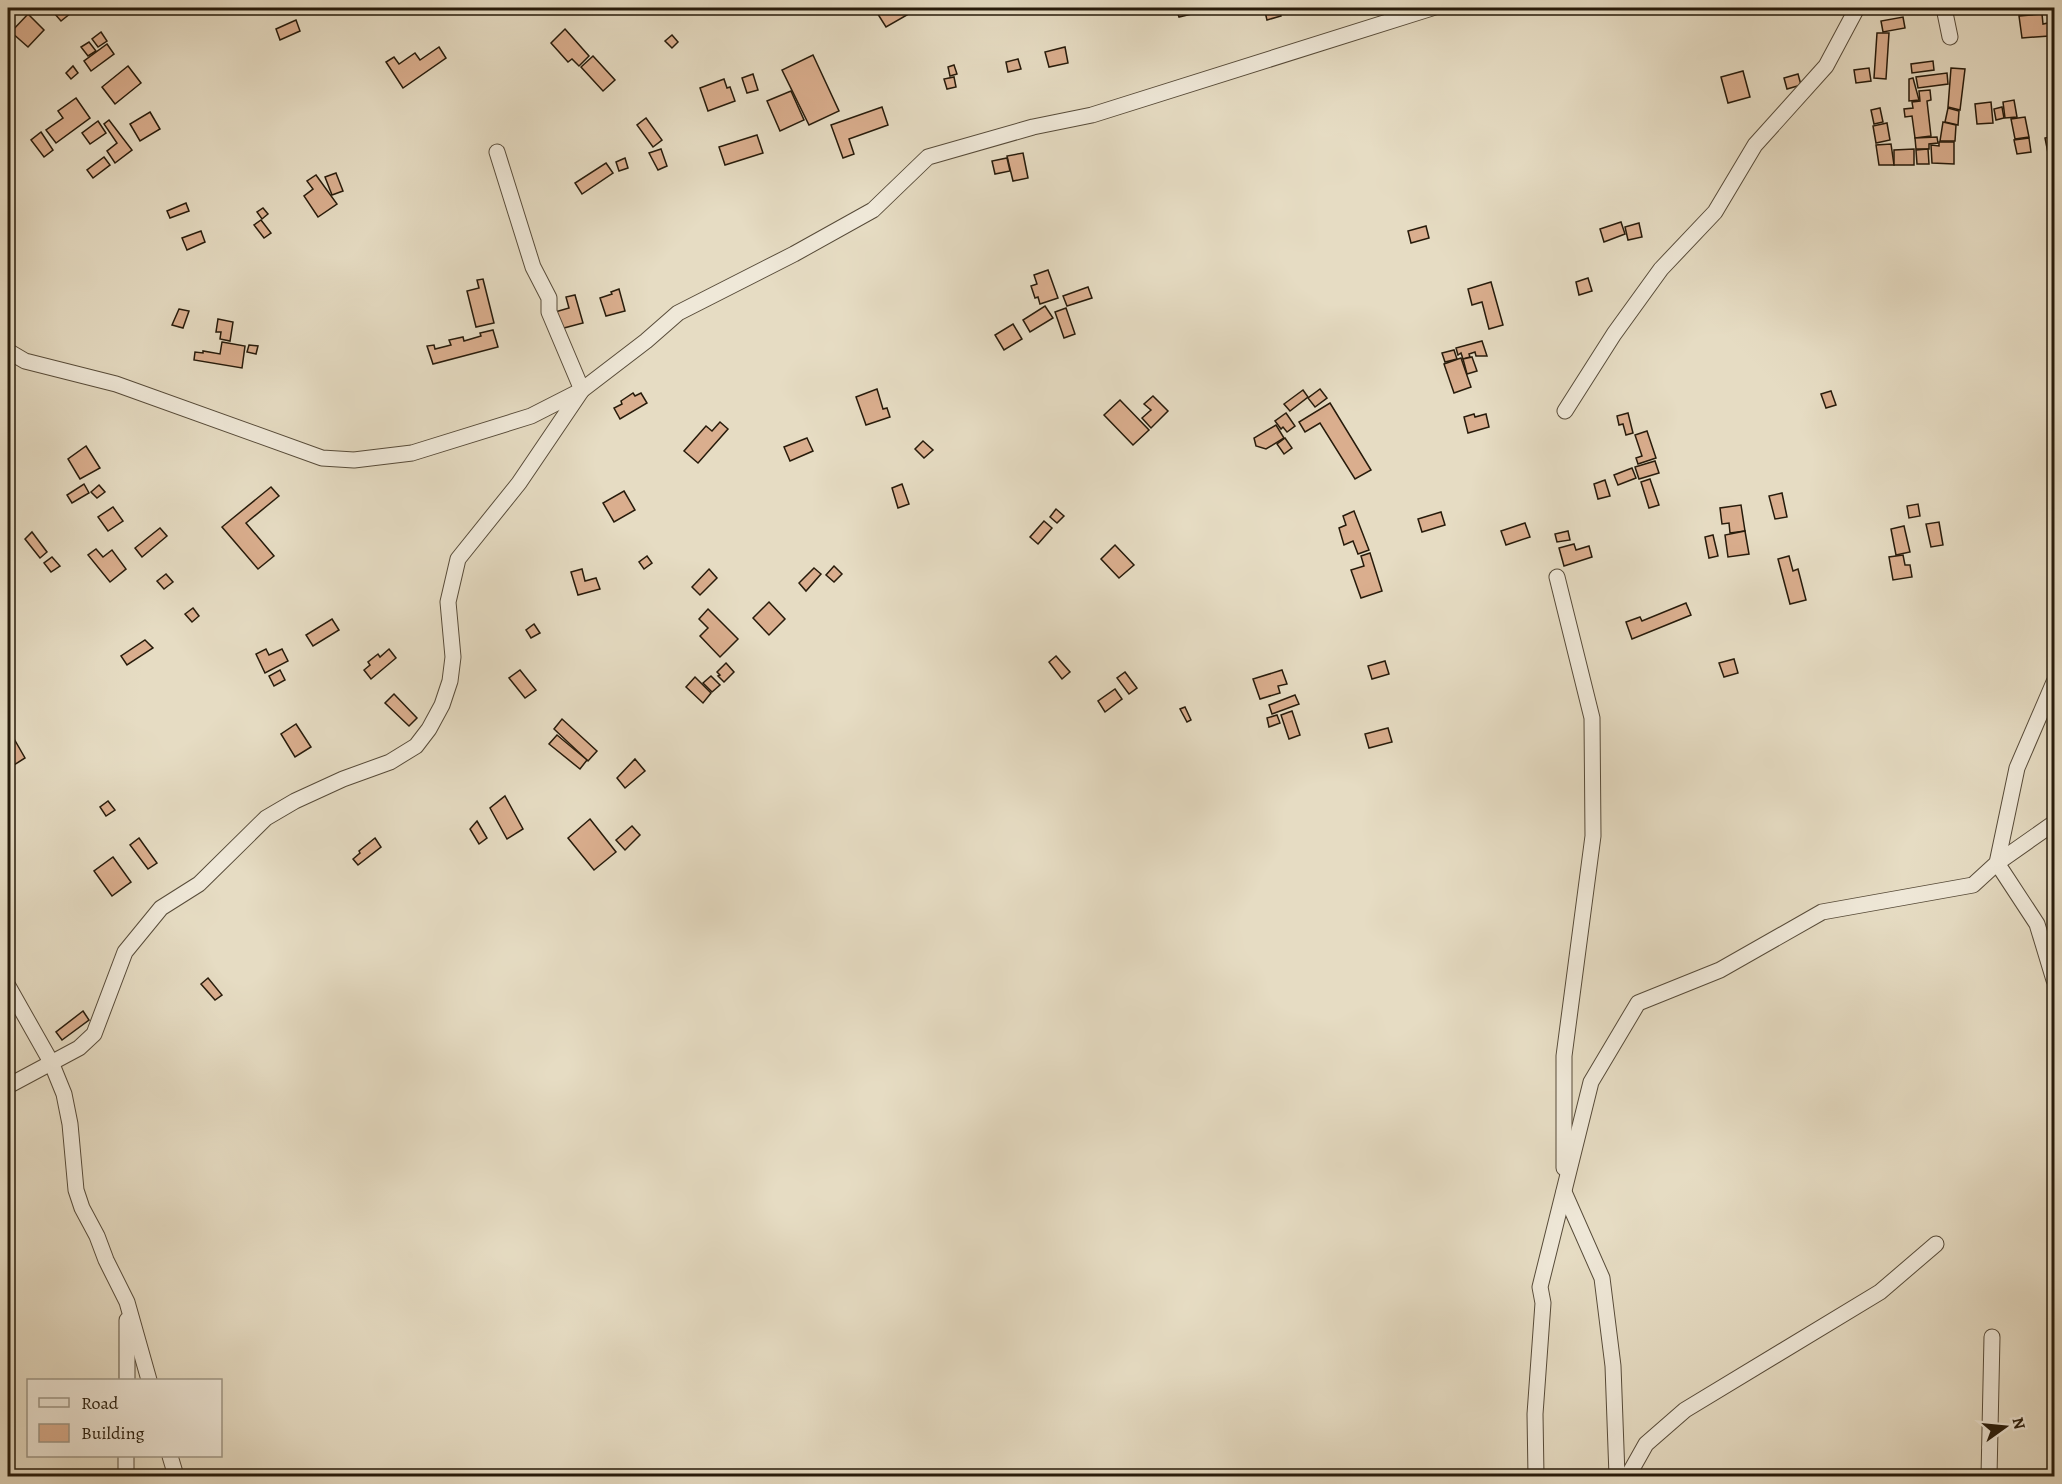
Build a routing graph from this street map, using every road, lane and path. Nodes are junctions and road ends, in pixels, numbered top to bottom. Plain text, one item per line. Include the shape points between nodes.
1 (1432, 8) edge
2 (1857, 8) edge
3 (1944, 8) edge
4 (1950, 37) dead end
5 (497, 152) dead end
6 (8, 351) edge
7 (582, 390) junction
8 (1565, 411) dead end
9 (1557, 578) dead end
10 (2055, 682) edge
11 (2055, 823) edge
12 (1997, 863) junction
13 (2055, 980) edge
14 (8, 986) edge
15 (51, 1062) junction
16 (8, 1086) edge
17 (1564, 1194) junction
18 (1936, 1244) dead end
19 (127, 1302) junction
20 (1992, 1337) dead end
21 (127, 1379) edge
22 (149, 1379) edge
23 (126, 1457) edge
24 (171, 1457) edge
25 (126, 1476) edge
26 (176, 1476) edge
27 (1536, 1476) edge
28 (1617, 1476) edge
29 (1628, 1476) edge
30 (1989, 1476) edge

1 - 7 street via 1092,115 1033,127 928,157 873,210 678,313
2 - 8 street via 1826,66 1755,145 1715,212 1661,269
3 - 4 street
5 - 7 street via 533,267 549,298 549,312
6 - 7 street via 24,361 116,384 333,459 412,453 531,416
7 - 15 street via 519,483 458,559 448,602 453,657 450,681 442,705 416,746 390,762 295,801 267,818 199,884 161,908 125,952 94,1035 79,1048
9 - 17 street via 1593,718 1593,836 1564,1056
10 - 12 street via 2017,768
11 - 12 street
12 - 13 street via 2037,924
12 - 17 street via 1973,885 1822,912 1720,970 1638,1003 1591,1082
14 - 15 street
15 - 16 street
15 - 19 street via 64,1094 70,1124 76,1190
17 - 27 street via 1540,1287 1543,1303 1535,1414
17 - 28 street via 1602,1278 1614,1366
18 - 29 street via 1880,1292 1685,1410 1646,1444
19 - 21 street
19 - 22 street
20 - 30 street
23 - 25 street
24 - 26 street

